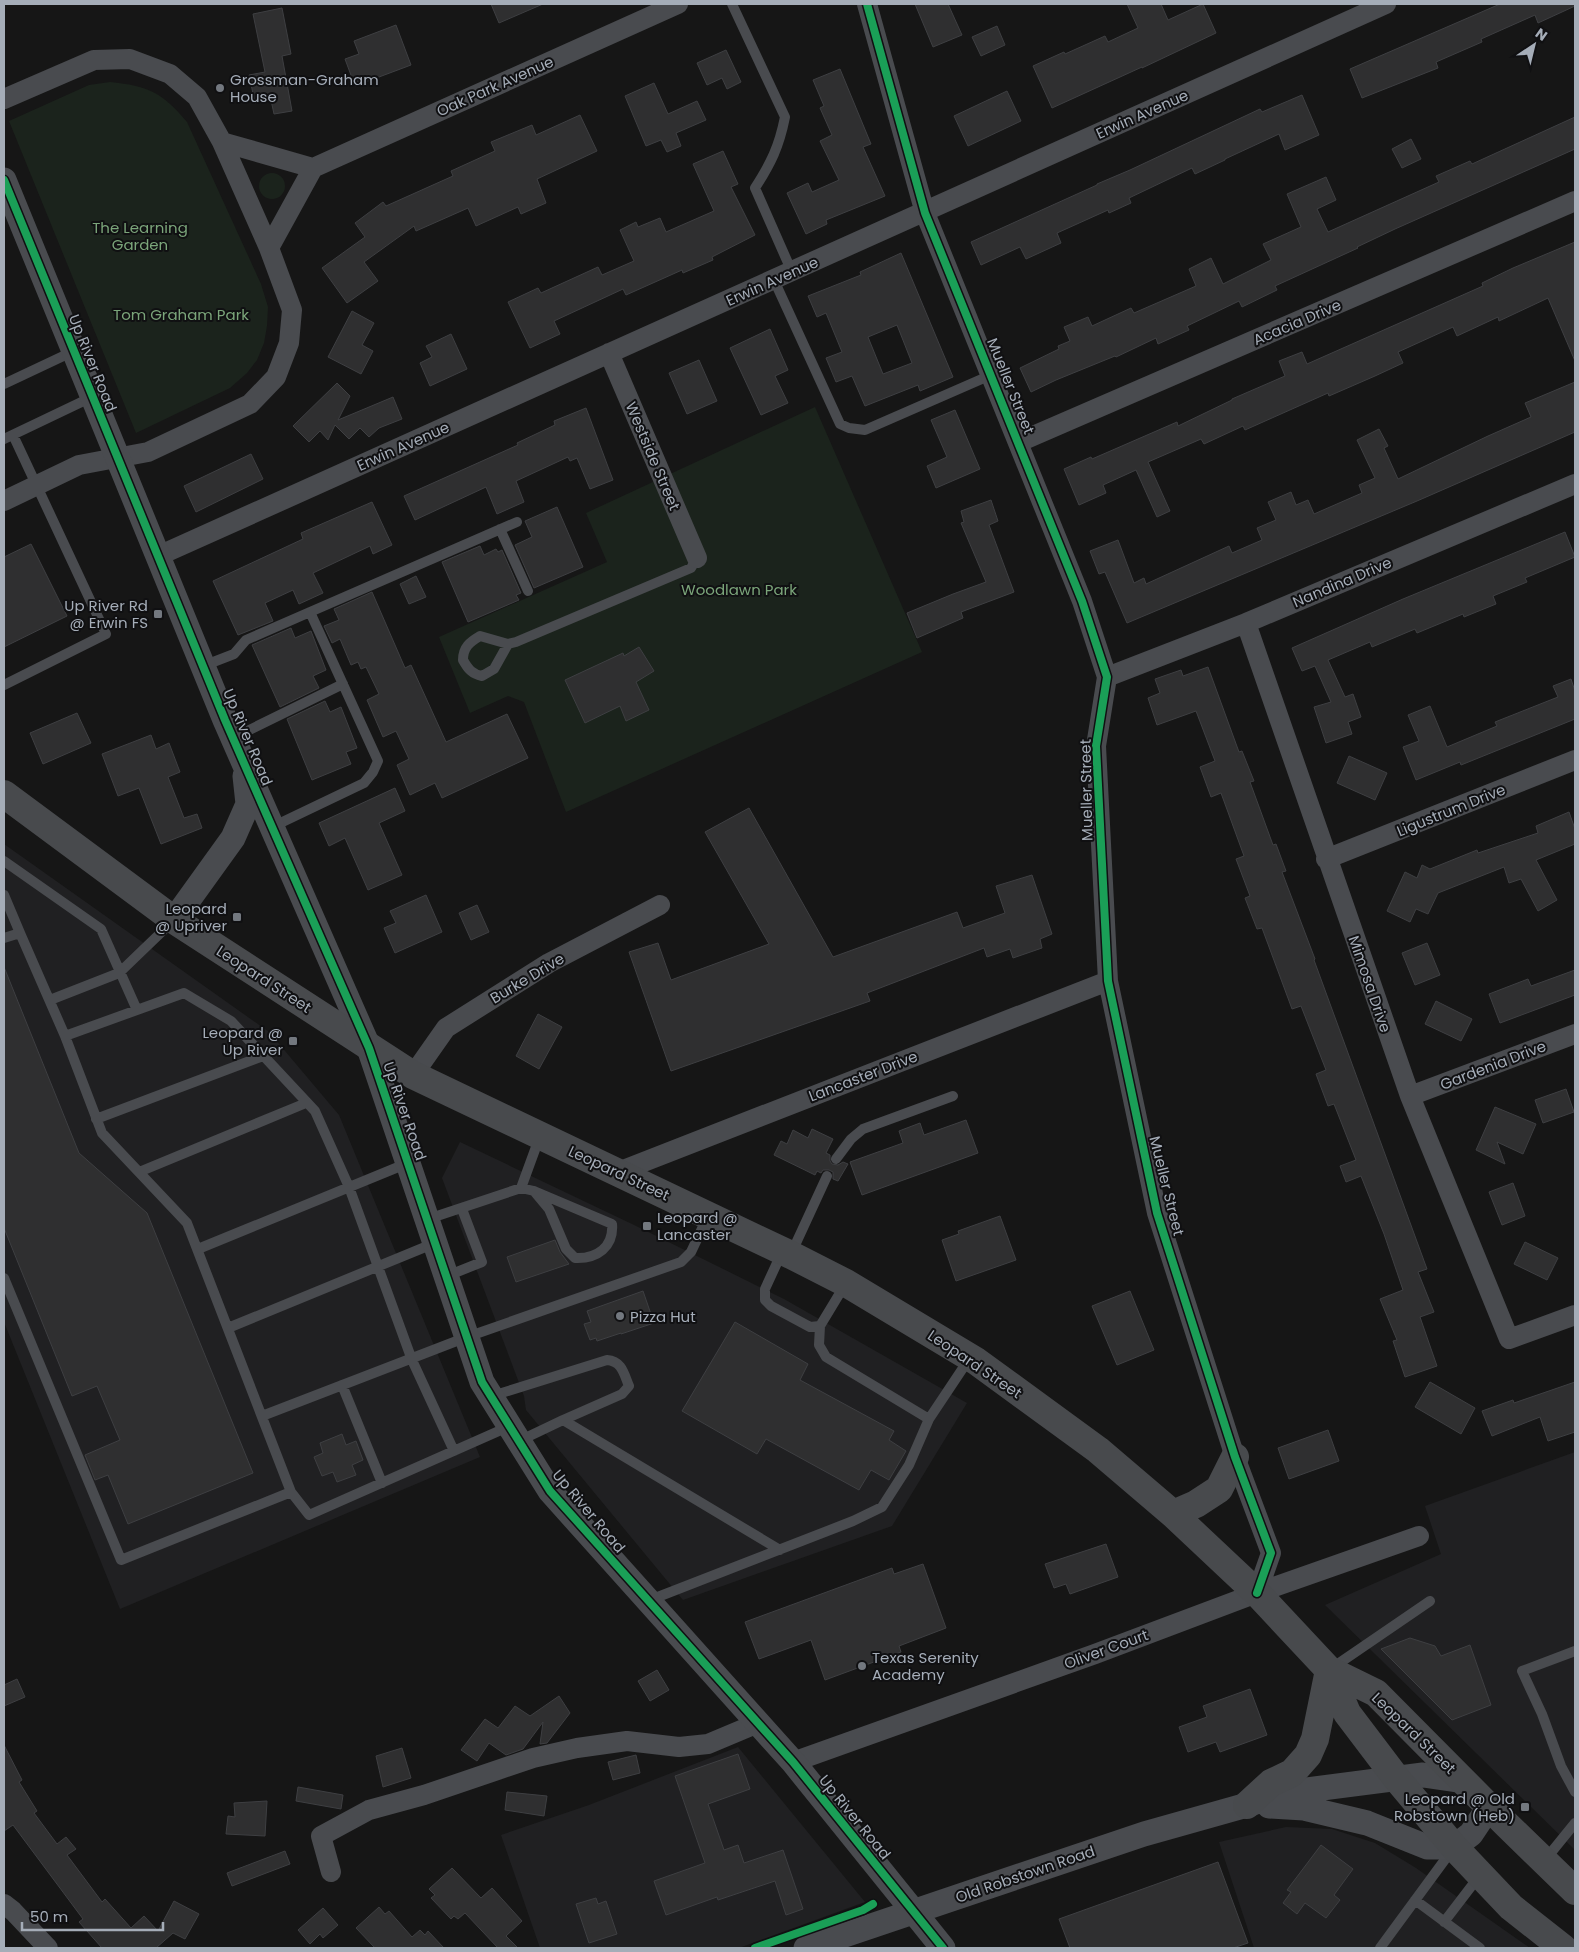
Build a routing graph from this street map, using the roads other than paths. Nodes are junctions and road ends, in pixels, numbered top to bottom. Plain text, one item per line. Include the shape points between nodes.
1 (678, 4) edge
2 (732, 4) edge
3 (867, 4) edge
4 (1386, 4) edge
5 (4, 99) edge
6 (222, 142) junction
7 (313, 168) junction
8 (4, 180) edge
9 (1575, 202) edge
10 (925, 213) junction
11 (269, 248) junction
12 (783, 276) junction
13 (74, 351) junction
14 (609, 353) junction
15 (991, 374) junction
16 (4, 384) edge
17 (92, 397) junction
18 (8, 437) edge
19 (1019, 442) junction
20 (117, 457) junction
21 (1575, 484) edge
22 (36, 485) junction
23 (4, 501) edge
24 (517, 522) dead end
25 (500, 529) junction
26 (158, 556) junction
27 (697, 558) joint
28 (528, 591) dead end
29 (310, 612) junction
30 (1246, 623) junction
31 (508, 644) junction
32 (203, 666) junction
33 (1107, 677) junction
34 (343, 684) junction
35 (4, 685) edge
36 (238, 749) junction
37 (1575, 760) edge
38 (6, 801) edge
39 (272, 827) junction
40 (1326, 859) junction
41 (4, 861) edge
42 (4, 895) edge
43 (660, 905) dead end
44 (174, 920) junction
45 (20, 933) junction
46 (4, 938) edge
47 (120, 973) junction
48 (1108, 981) junction
49 (50, 1000) junction
50 (137, 1010) junction
51 (1575, 1034) edge
52 (65, 1036) junction
53 (369, 1048) junction
54 (264, 1056) junction
55 (413, 1076) junction
56 (953, 1096) dead end
57 (1410, 1096) junction
58 (306, 1103) junction
59 (96, 1119) junction
60 (540, 1136) junction
61 (836, 1158) dead end
62 (408, 1163) junction
63 (139, 1172) junction
64 (618, 1172) junction
65 (827, 1176) dead end
66 (348, 1187) junction
67 (521, 1188) junction
68 (534, 1191) junction
69 (462, 1209) junction
70 (708, 1216) junction
71 (427, 1220) junction
72 (435, 1243) junction
73 (198, 1249) junction
74 (787, 1253) junction
75 (377, 1267) junction
76 (446, 1276) junction
77 (4, 1278) edge
78 (846, 1284) junction
79 (1575, 1315) edge
80 (820, 1326) junction
81 (228, 1328) junction
82 (467, 1337) junction
83 (970, 1358) junction
84 (412, 1360) junction
85 (342, 1385) junction
86 (491, 1396) junction
87 (262, 1416) junction
88 (929, 1419) junction
89 (562, 1420) junction
90 (514, 1434) junction
91 (454, 1451) junction
92 (1235, 1457) junction
93 (382, 1483) junction
94 (291, 1492) junction
95 (1173, 1514) junction
96 (1419, 1536) dead end
97 (780, 1550) junction
98 (1257, 1593) junction
99 (648, 1601) junction
100 (1430, 1602) dead end
101 (1575, 1651) edge
102 (1330, 1670) junction
103 (758, 1723) junction
104 (793, 1762) junction
105 (1388, 1780) junction
106 (1464, 1781) junction
107 (1575, 1792) edge
108 (1247, 1805) junction
109 (1489, 1807) junction
110 (1575, 1823) edge
111 (1374, 1826) junction
112 (1454, 1847) junction
113 (1544, 1861) junction
114 (331, 1872) dead end
115 (1480, 1874) junction
116 (1575, 1891) edge
117 (1415, 1900) junction
118 (7, 1903) edge
119 (914, 1912) junction
120 (1444, 1922) junction
121 (1550, 1942) edge
122 (48, 1948) edge
123 (806, 1948) edge
124 (944, 1948) edge
125 (1380, 1948) edge
126 (1480, 1948) edge

1 - 7 street, Oak Park Avenue
2 - 12 lane via 784,117 773,158 755,188
3 - 10 street, Mueller Street
4 - 10 street, Erwin Avenue
5 - 6 street via 94,60 130,59 170,74 197,97
6 - 7 street
6 - 11 street
7 - 11 street
8 - 13 street, Up River Road
9 - 19 street, Acacia Drive
10 - 12 street, Erwin Avenue
10 - 15 street, Mueller Street
11 - 20 street via 292,310 289,343 276,377 250,404 148,452
12 - 14 street, Erwin Avenue
12 - 15 lane via 840,424 865,430
13 - 16 lane
13 - 17 street, Up River Road
14 - 26 street, Erwin Avenue
14 - 27 street, Westside Street
15 - 19 street, Mueller Street
17 - 18 lane
17 - 20 street, Up River Road
18 - 22 lane
19 - 33 street, Mueller Street via 1082,601
20 - 22 street via 79,465
20 - 26 street, Up River Road
21 - 30 street, Nandina Drive
22 - 23 street
22 - 35 lane via 106,634
24 - 25 lane
25 - 28 lane
25 - 29 lane
26 - 32 street, Up River Road
27 - 31 lane via 691,568
29 - 32 lane via 246,640 234,654
29 - 34 lane
30 - 33 street, Nandina Drive
30 - 40 street, Mimosa Drive
31 - 31 lane via 480,636 465,648 463,660 467,668 482,676 494,669
32 - 36 street, Up River Road
33 - 48 street, Mueller Street via 1096,746
34 - 36 lane
34 - 39 lane via 378,761 373,772 364,783
36 - 39 street, Up River Road
36 - 44 street via 248,804 233,838
37 - 40 street, Ligustrum Drive
38 - 44 main road, Leopard Street
39 - 53 street, Up River Road
40 - 57 street, Mimosa Drive
41 - 47 lane via 101,929
42 - 45 lane
43 - 55 street, Burke Drive via 549,963 446,1028
44 - 47 lane
44 - 53 main road, Leopard Street
45 - 46 lane
45 - 49 lane
47 - 49 lane
47 - 50 lane
48 - 64 street, Lancaster Drive
48 - 92 street, Mueller Street via 1157,1213
49 - 52 lane
50 - 52 lane
50 - 54 lane via 184,993 231,1021
51 - 57 street, Gardenia Drive
52 - 59 lane
53 - 55 main road, Leopard Street
53 - 62 street, Up River Road
54 - 58 lane
54 - 59 lane
55 - 60 main road, Leopard Street
56 - 61 lane via 863,1129
57 - 79 street, Mimosa Drive via 1509,1339
58 - 63 lane
58 - 66 lane via 314,1111
59 - 63 lane via 102,1133
60 - 64 main road, Leopard Street
60 - 67 lane
62 - 66 lane
62 - 71 street, Up River Road
63 - 73 lane via 188,1223
64 - 70 main road, Leopard Street
65 - 74 lane
66 - 73 lane
66 - 75 lane
67 - 68 lane
67 - 69 lane
68 - 68 lane via 612,1224 613,1235 604,1250 575,1258 566,1249 549,1209
69 - 71 lane
69 - 76 lane via 482,1262
70 - 74 main road, Leopard Street
70 - 82 lane via 691,1252 681,1262
71 - 72 street, Up River Road
72 - 75 lane
72 - 76 street, Up River Road
73 - 81 lane
74 - 78 main road, Leopard Street
74 - 80 lane via 765,1289 765,1300 810,1328
75 - 81 lane
75 - 84 lane
76 - 82 street, Up River Road
77 - 94 lane via 121,1560
78 - 80 lane
78 - 83 main road, Leopard Street
80 - 88 lane via 819,1346 826,1357
81 - 87 lane
82 - 84 lane
82 - 86 street, Up River Road via 482,1382
83 - 88 lane
83 - 95 main road, Leopard Street via 1098,1450
84 - 85 lane
84 - 91 lane
85 - 87 lane
85 - 93 lane
86 - 89 lane via 607,1360 620,1364 629,1386 622,1394
86 - 90 street, Up River Road
87 - 94 lane
88 - 97 lane via 909,1465 882,1507 853,1522
89 - 90 lane
89 - 97 lane
90 - 91 lane
90 - 99 street, Up River Road via 550,1491
91 - 93 lane
92 - 95 main road via 1218,1489
92 - 98 street, Mueller Street via 1271,1553
93 - 94 lane via 309,1514
95 - 98 main road, Leopard Street
96 - 98 street, Oliver Court
97 - 99 lane
98 - 102 main road, Leopard Street
98 - 104 street, Oliver Court
99 - 103 street, Up River Road
100 - 102 lane
101 - 107 lane via 1522,1670
102 - 105 main road, Leopard Street via 1347,1713
102 - 106 main road, Leopard Street via 1376,1693
102 - 108 main road via 1315,1739 1308,1755 1292,1773 1270,1783
103 - 104 street, Up River Road
103 - 114 street via 708,1744 679,1747 627,1741 577,1748 533,1758 370,1810 320,1836
104 - 119 street, Up River Road
105 - 106 street, Old Robstown Road via 1423,1775
105 - 108 street, Old Robstown Road via 1282,1793
105 - 111 street via 1368,1798 1367,1810
105 - 112 main road, Leopard Street
106 - 109 main road, Leopard Street
108 - 111 street, Old Robstown Road via 1304,1808
108 - 119 street, Old Robstown Road via 1144,1834
109 - 112 street via 1471,1834
109 - 113 main road, Leopard Street
110 - 113 lane
111 - 112 street, Old Robstown Road via 1427,1848
112 - 115 main road, Leopard Street
112 - 117 lane
113 - 116 main road, Leopard Street
115 - 120 lane
115 - 121 main road, Leopard Street
117 - 120 lane
117 - 125 lane
118 - 122 street
119 - 123 street, Old Robstown Road
119 - 124 street, Up River Road
120 - 126 lane

